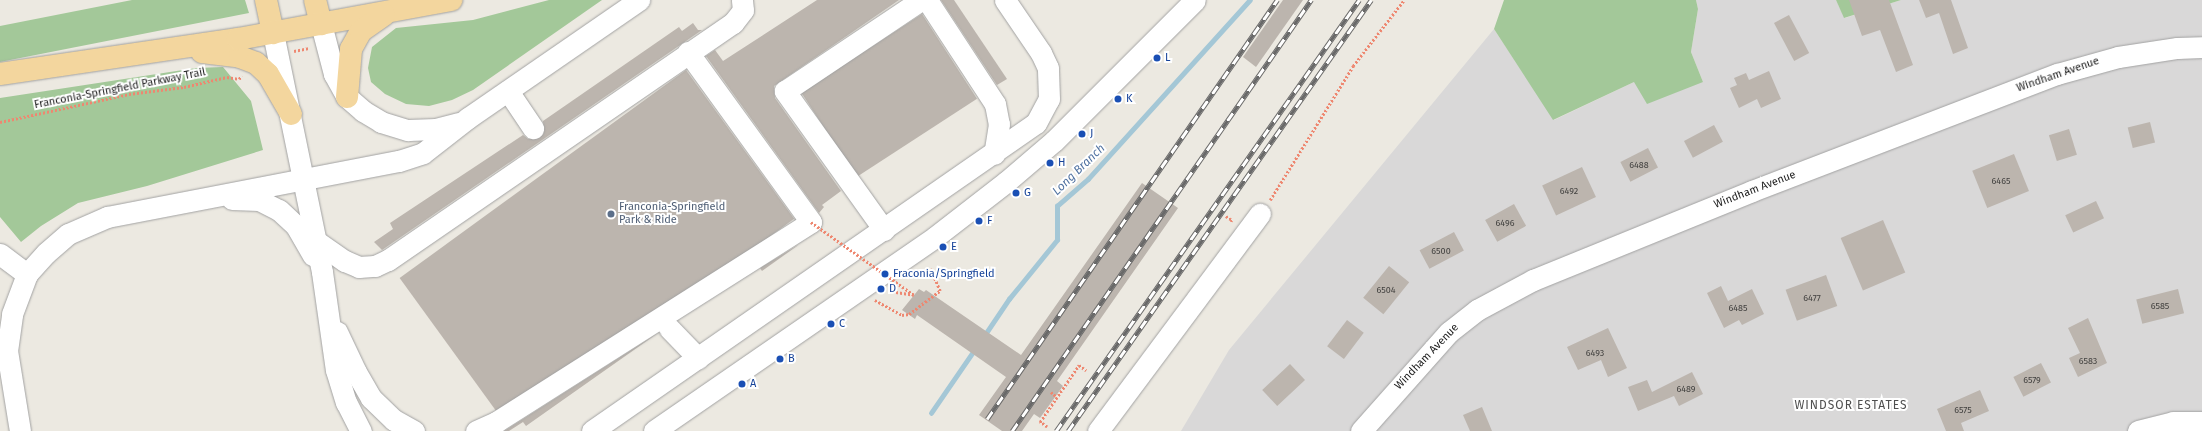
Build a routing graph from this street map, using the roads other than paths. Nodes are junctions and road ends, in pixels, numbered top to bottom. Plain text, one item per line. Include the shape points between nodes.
1 (266, 0) edge
2 (315, 0) edge
3 (451, 0) edge
4 (639, 0) edge
5 (742, 0) edge
6 (921, 0) edge
7 (927, 0) edge
8 (1195, 0) edge
9 (1011, 4) edge
10 (389, 12) junction
11 (321, 24) junction
12 (273, 33) junction
13 (2202, 47) edge
14 (177, 49) junction
15 (688, 52) junction
16 (0, 74) edge
17 (508, 91) junction
18 (348, 97) junction
19 (291, 114) junction
20 (468, 118) junction
21 (533, 128) dead end
22 (994, 154) junction
23 (304, 178) junction
24 (206, 199) junction
25 (1260, 214) road end
26 (884, 230) junction
27 (316, 241) junction
28 (1, 256) edge
29 (322, 272) junction
30 (27, 274) junction
31 (330, 315) junction
32 (669, 328) dead end
33 (698, 358) junction
34 (2202, 422) edge
35 (20, 431) edge
36 (361, 431) edge
37 (414, 431) edge
38 (476, 431) edge
39 (592, 431) edge
40 (654, 431) edge
41 (1098, 431) edge
42 (1361, 431) edge
43 (2138, 431) edge

1 - 12 main road
2 - 11 main road
3 - 10 main road
4 - 17 street
5 - 15 street via 743,10 738,19
6 - 26 street via 785,90
7 - 22 street via 988,92 998,116
8 - 40 street via 1054,141 984,200 935,237
9 - 22 street via 1045,60 1049,78 1049,98 1036,123
10 - 11 main road
10 - 18 main road via 368,25 357,37 349,60
11 - 12 main road
11 - 18 street via 334,74
12 - 14 main road
12 - 19 street
13 - 42 street, Windham Avenue via 2118,57 2057,74 1752,191 1533,280 1477,310 1448,332
14 - 16 main road
14 - 19 main road via 240,57 256,63 268,74
15 - 27 street via 382,264 366,267 345,261
15 - 38 street via 811,222
17 - 20 street
17 - 21 street
18 - 20 street via 372,118 399,129 436,129
19 - 23 street
20 - 23 street via 431,148 415,156
22 - 26 street
23 - 24 street via 243,189
23 - 27 street
24 - 29 street via 252,199 279,210 296,226
24 - 30 street via 94,221 56,243
25 - 41 street
26 - 33 street
27 - 29 street
28 - 30 street
29 - 31 street
30 - 35 street via 15,301 8,340
31 - 36 street via 338,380
31 - 37 street via 356,372 372,398 394,420
32 - 33 street
33 - 39 street
34 - 43 street via 2173,422

